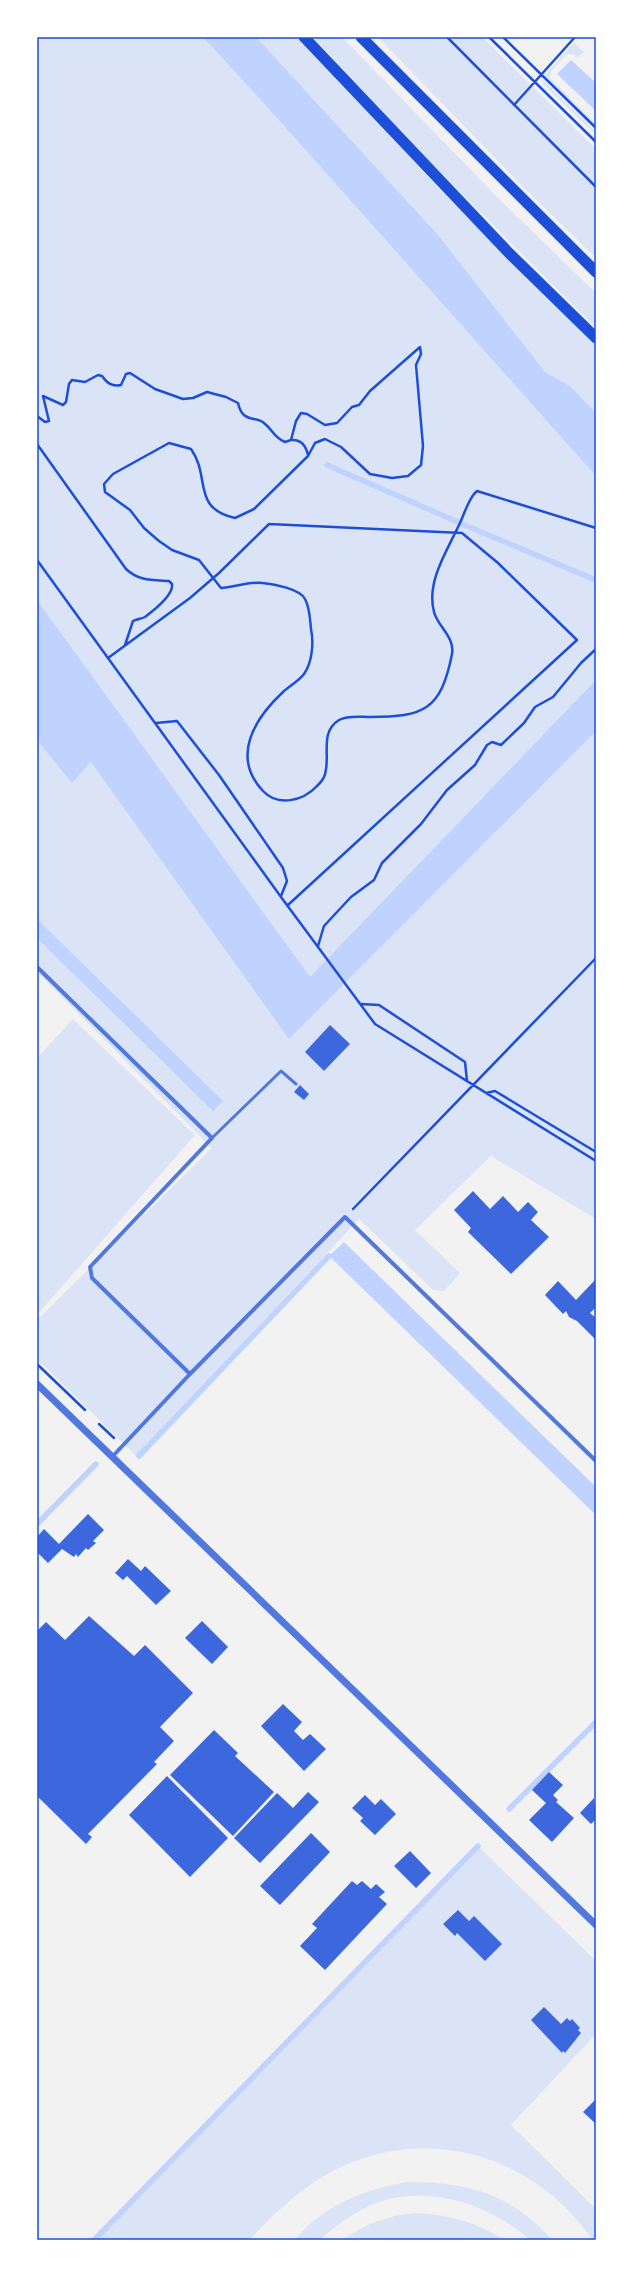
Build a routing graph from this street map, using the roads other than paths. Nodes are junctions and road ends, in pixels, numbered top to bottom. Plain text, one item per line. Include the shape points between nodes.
1 (304, 37) edge
2 (361, 37) edge
3 (596, 272) edge
4 (596, 338) edge
5 (37, 967) edge
6 (296, 1084) dead end
7 (212, 1138) junction
8 (190, 1374) junction
9 (37, 1384) edge
10 (112, 1457) junction
11 (596, 1461) edge
12 (596, 1925) edge

1 - 4 highway via 509,253
2 - 3 highway
5 - 7 street
6 - 7 lane via 281,1071
7 - 8 street via 90,1267 92,1278
8 - 10 street
8 - 11 street via 345,1217
9 - 10 street
10 - 12 street

